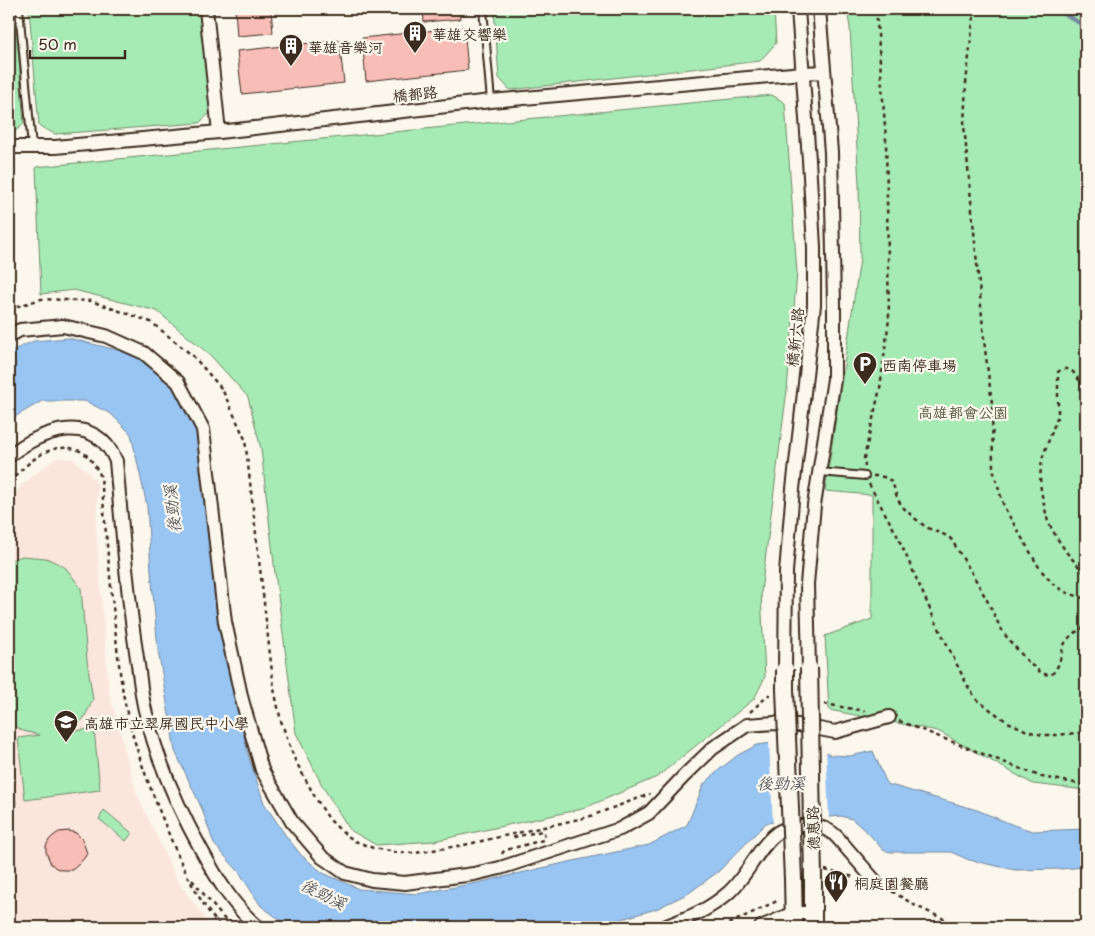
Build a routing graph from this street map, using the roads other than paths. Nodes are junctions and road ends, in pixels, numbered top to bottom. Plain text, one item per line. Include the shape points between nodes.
1 (19, 9) edge
2 (206, 9) edge
3 (483, 9) edge
4 (798, 9) edge
5 (818, 9) edge
6 (824, 72) junction
7 (803, 73) junction
8 (491, 101) junction
9 (219, 132) junction
10 (9, 147) edge
11 (32, 147) junction
12 (9, 336) edge
13 (9, 456) edge
14 (820, 472) junction
15 (865, 476) road end
16 (809, 668) joint
17 (785, 669) joint
18 (889, 717) road end
19 (875, 881) road end
20 (794, 920) edge
21 (813, 920) edge
22 (258, 927) edge
23 (664, 927) edge
24 (761, 927) edge

1 - 11 lane
2 - 9 street
3 - 8 lane
4 - 7 street, 橋新六路
5 - 6 street
6 - 7 street, 橋都路
6 - 14 street via 831,162 834,378
7 - 8 street, 橋都路
7 - 17 street, 橋新六路 via 810,160 814,305 786,572
8 - 9 street, 橋都路
9 - 11 street, 橋都路
10 - 11 street, 橋都路
12 - 18 street via 20,330 63,326 106,336 144,353 178,382 203,429 225,622 262,770 292,822 322,857 345,873 405,883 500,868 620,828 648,813 713,748 747,725 775,723 835,732
13 - 22 street via 43,435 73,428 96,436 112,451 116,461 131,616 145,712 153,740 186,822 210,866 237,907
14 - 15 lane
14 - 16 street via 807,584
16 - 21 street, 德惠路, bridge via 818,874
17 - 20 street, 德惠路, bridge
19 - 23 street via 830,830 808,825 787,828 777,832 766,843 730,892 713,905
20 - 21 street
20 - 24 street

